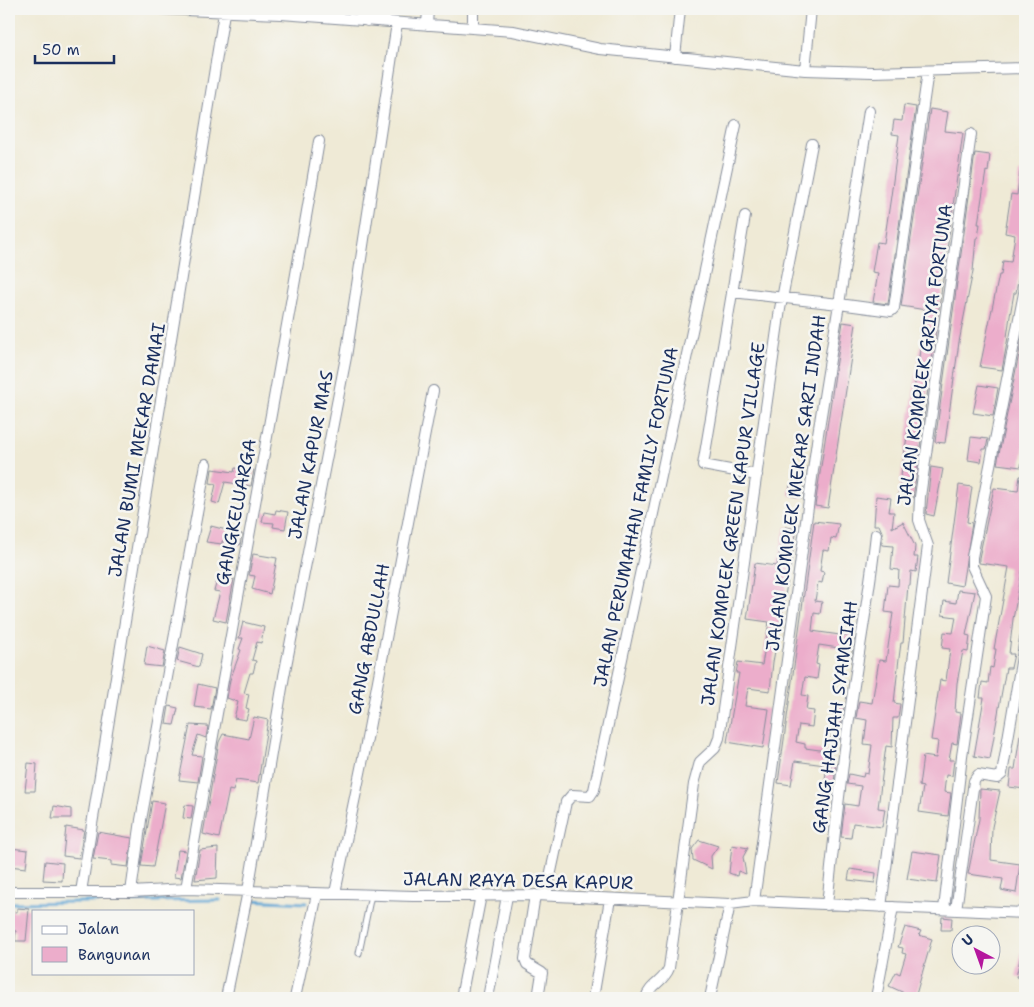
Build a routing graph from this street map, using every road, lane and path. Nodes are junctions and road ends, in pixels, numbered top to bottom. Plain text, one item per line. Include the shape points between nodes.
1 (160, 9) edge
2 (368, 9) edge
3 (428, 9) edge
4 (473, 9) edge
5 (680, 9) edge
6 (811, 9) edge
7 (205, 10) edge
8 (262, 11) edge
9 (224, 13) junction
10 (367, 21) junction
11 (397, 23) junction
12 (427, 26) junction
13 (473, 28) junction
14 (675, 57) junction
15 (1025, 68) edge
16 (804, 70) junction
17 (928, 71) junction
18 (869, 111) dead end
19 (736, 125) dead end
20 (971, 134) dead end
21 (319, 141) dead end
22 (812, 144) dead end
23 (744, 216) dead end
24 (1025, 288) edge
25 (732, 292) junction
26 (783, 299) junction
27 (839, 304) junction
28 (433, 391) dead end
29 (206, 464) dead end
30 (757, 475) junction
31 (876, 534) dead end
32 (1025, 639) edge
33 (186, 889) junction
34 (248, 891) junction
35 (9, 892) edge
36 (81, 892) junction
37 (131, 892) junction
38 (335, 893) junction
39 (317, 894) junction
40 (371, 894) junction
41 (481, 895) junction
42 (541, 895) junction
43 (507, 896) junction
44 (610, 899) junction
45 (678, 901) junction
46 (754, 901) junction
47 (730, 904) junction
48 (827, 905) junction
49 (881, 907) junction
50 (893, 907) junction
51 (944, 909) junction
52 (956, 910) junction
53 (1025, 913) edge
54 (359, 953) dead end
55 (226, 998) edge
56 (295, 998) edge
57 (460, 998) edge
58 (488, 998) edge
59 (538, 998) edge
60 (593, 998) edge
61 (646, 998) edge
62 (710, 998) edge
63 (876, 998) edge

1 - 7 street
2 - 10 street
3 - 12 street
4 - 13 street
5 - 14 street
6 - 16 street
7 - 9 street
8 - 9 street
8 - 10 street
9 - 36 street, JALAN BUMI MEKAR DAMAI
10 - 11 street
11 - 12 street
11 - 34 street, JALAN KAPUR MAS via 346,357 280,694
12 - 13 street
13 - 14 street via 513,31 600,49
14 - 16 street
15 - 17 street
16 - 17 street
17 - 27 street, JALAN KOMPLEK MEKAR SARI INDAH via 894,308 890,311
18 - 27 street
19 - 42 street, JALAN PERUMAHAN FAMILY FORTUNA via 594,790 590,796 572,795 566,802
20 - 49 street, JALAN KOMPLEK GRIYA FORTUNA via 924,460 919,512 928,546
21 - 33 street, GANGKELUARGA
22 - 26 street, JALAN KOMPLEK GREEN KAPUR VILLAGE
23 - 25 street
24 - 51 street via 972,557 972,566 986,596 962,756
25 - 26 street
25 - 30 street via 703,465
26 - 27 street
26 - 30 street, JALAN KOMPLEK GREEN KAPUR VILLAGE
27 - 46 street, JALAN KOMPLEK MEKAR SARI INDAH
28 - 38 street, GANG ABDULLAH
29 - 37 street via 141,820
30 - 45 street, JALAN KOMPLEK GREEN KAPUR VILLAGE via 719,738 715,748 700,762 694,784
31 - 48 street, GANG HAJJAH SYAMSIAH via 839,795
32 - 52 street via 1002,774 997,778 978,775 974,781
33 - 34 street, JALAN RAYA DESA KAPUR
33 - 37 street, JALAN RAYA DESA KAPUR
34 - 39 street, JALAN RAYA DESA KAPUR
34 - 55 street, JALAN KAPUR MAS
35 - 36 street, JALAN RAYA DESA KAPUR
36 - 37 street, JALAN RAYA DESA KAPUR
38 - 39 street, JALAN RAYA DESA KAPUR
38 - 40 street, JALAN RAYA DESA KAPUR
39 - 56 street
40 - 41 street, JALAN RAYA DESA KAPUR
40 - 54 lane
41 - 43 street, JALAN RAYA DESA KAPUR
41 - 57 street
42 - 43 street, JALAN RAYA DESA KAPUR
42 - 44 street, JALAN RAYA DESA KAPUR
42 - 59 street via 525,959 526,964 542,973
43 - 58 street
44 - 45 street, JALAN RAYA DESA KAPUR
44 - 60 street
45 - 47 street, JALAN RAYA DESA KAPUR
45 - 61 street, JALAN KOMPLEK GREEN KAPUR VILLAGE via 668,972 652,987
46 - 47 street, JALAN RAYA DESA KAPUR
46 - 48 street, JALAN RAYA DESA KAPUR
47 - 62 street
48 - 49 street, JALAN RAYA DESA KAPUR
49 - 50 street, JALAN RAYA DESA KAPUR
50 - 51 street, JALAN RAYA DESA KAPUR
50 - 63 street
51 - 52 street, JALAN RAYA DESA KAPUR
52 - 53 street, JALAN RAYA DESA KAPUR

